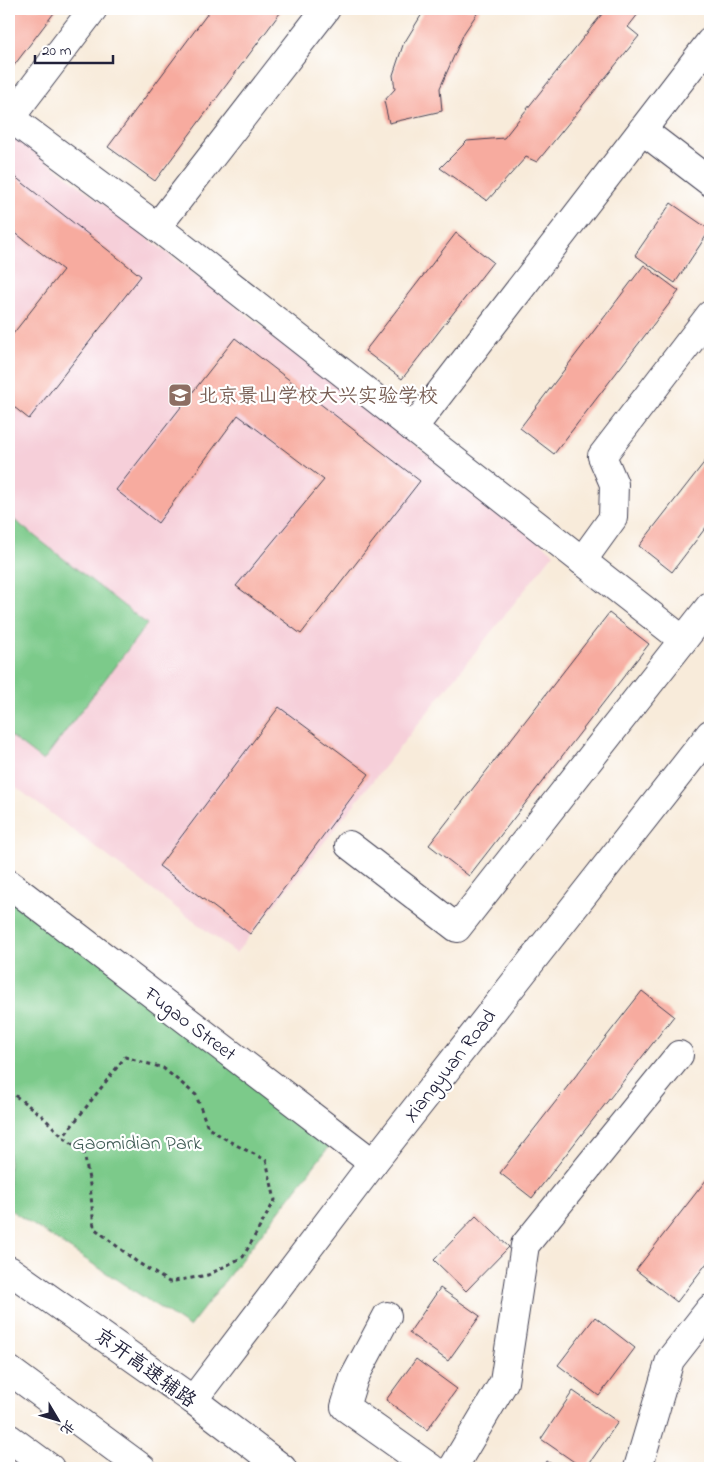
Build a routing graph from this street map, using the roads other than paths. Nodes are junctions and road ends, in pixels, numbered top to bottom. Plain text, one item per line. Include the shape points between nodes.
1 (93, 9) edge
2 (326, 9) edge
3 (710, 42) edge
4 (9, 117) edge
5 (642, 130) junction
6 (710, 182) edge
7 (157, 227) junction
8 (710, 315) edge
9 (413, 428) junction
10 (582, 561) junction
11 (710, 606) edge
12 (683, 640) junction
13 (710, 734) edge
14 (348, 844) dead end
15 (9, 884) edge
16 (679, 1055) dead end
17 (373, 1162) junction
18 (9, 1270) edge
19 (710, 1309) edge
20 (387, 1316) dead end
21 (9, 1370) edge
22 (193, 1400) junction
23 (9, 1438) edge
24 (50, 1468) edge
25 (142, 1468) edge
26 (282, 1468) edge
27 (431, 1468) edge
28 (453, 1468) edge
29 (638, 1468) edge

1 - 4 main road
2 - 7 main road
3 - 5 main road
4 - 7 main road
5 - 6 main road
5 - 9 main road
7 - 9 main road
8 - 10 main road via 602,456 614,484 613,518
9 - 10 main road
10 - 12 main road
11 - 12 main road
12 - 14 main road via 457,928
13 - 17 main road, Xiangyuan Road
15 - 17 main road, Fugao Street
16 - 28 main road via 525,1245 504,1382
17 - 22 main road, Xiangyuan Road
18 - 22 main road, 京开高速辅路
19 - 29 main road via 670,1360
20 - 27 main road via 354,1378 345,1407
21 - 25 main road
22 - 26 main road, 京开高速辅路
23 - 24 main road

